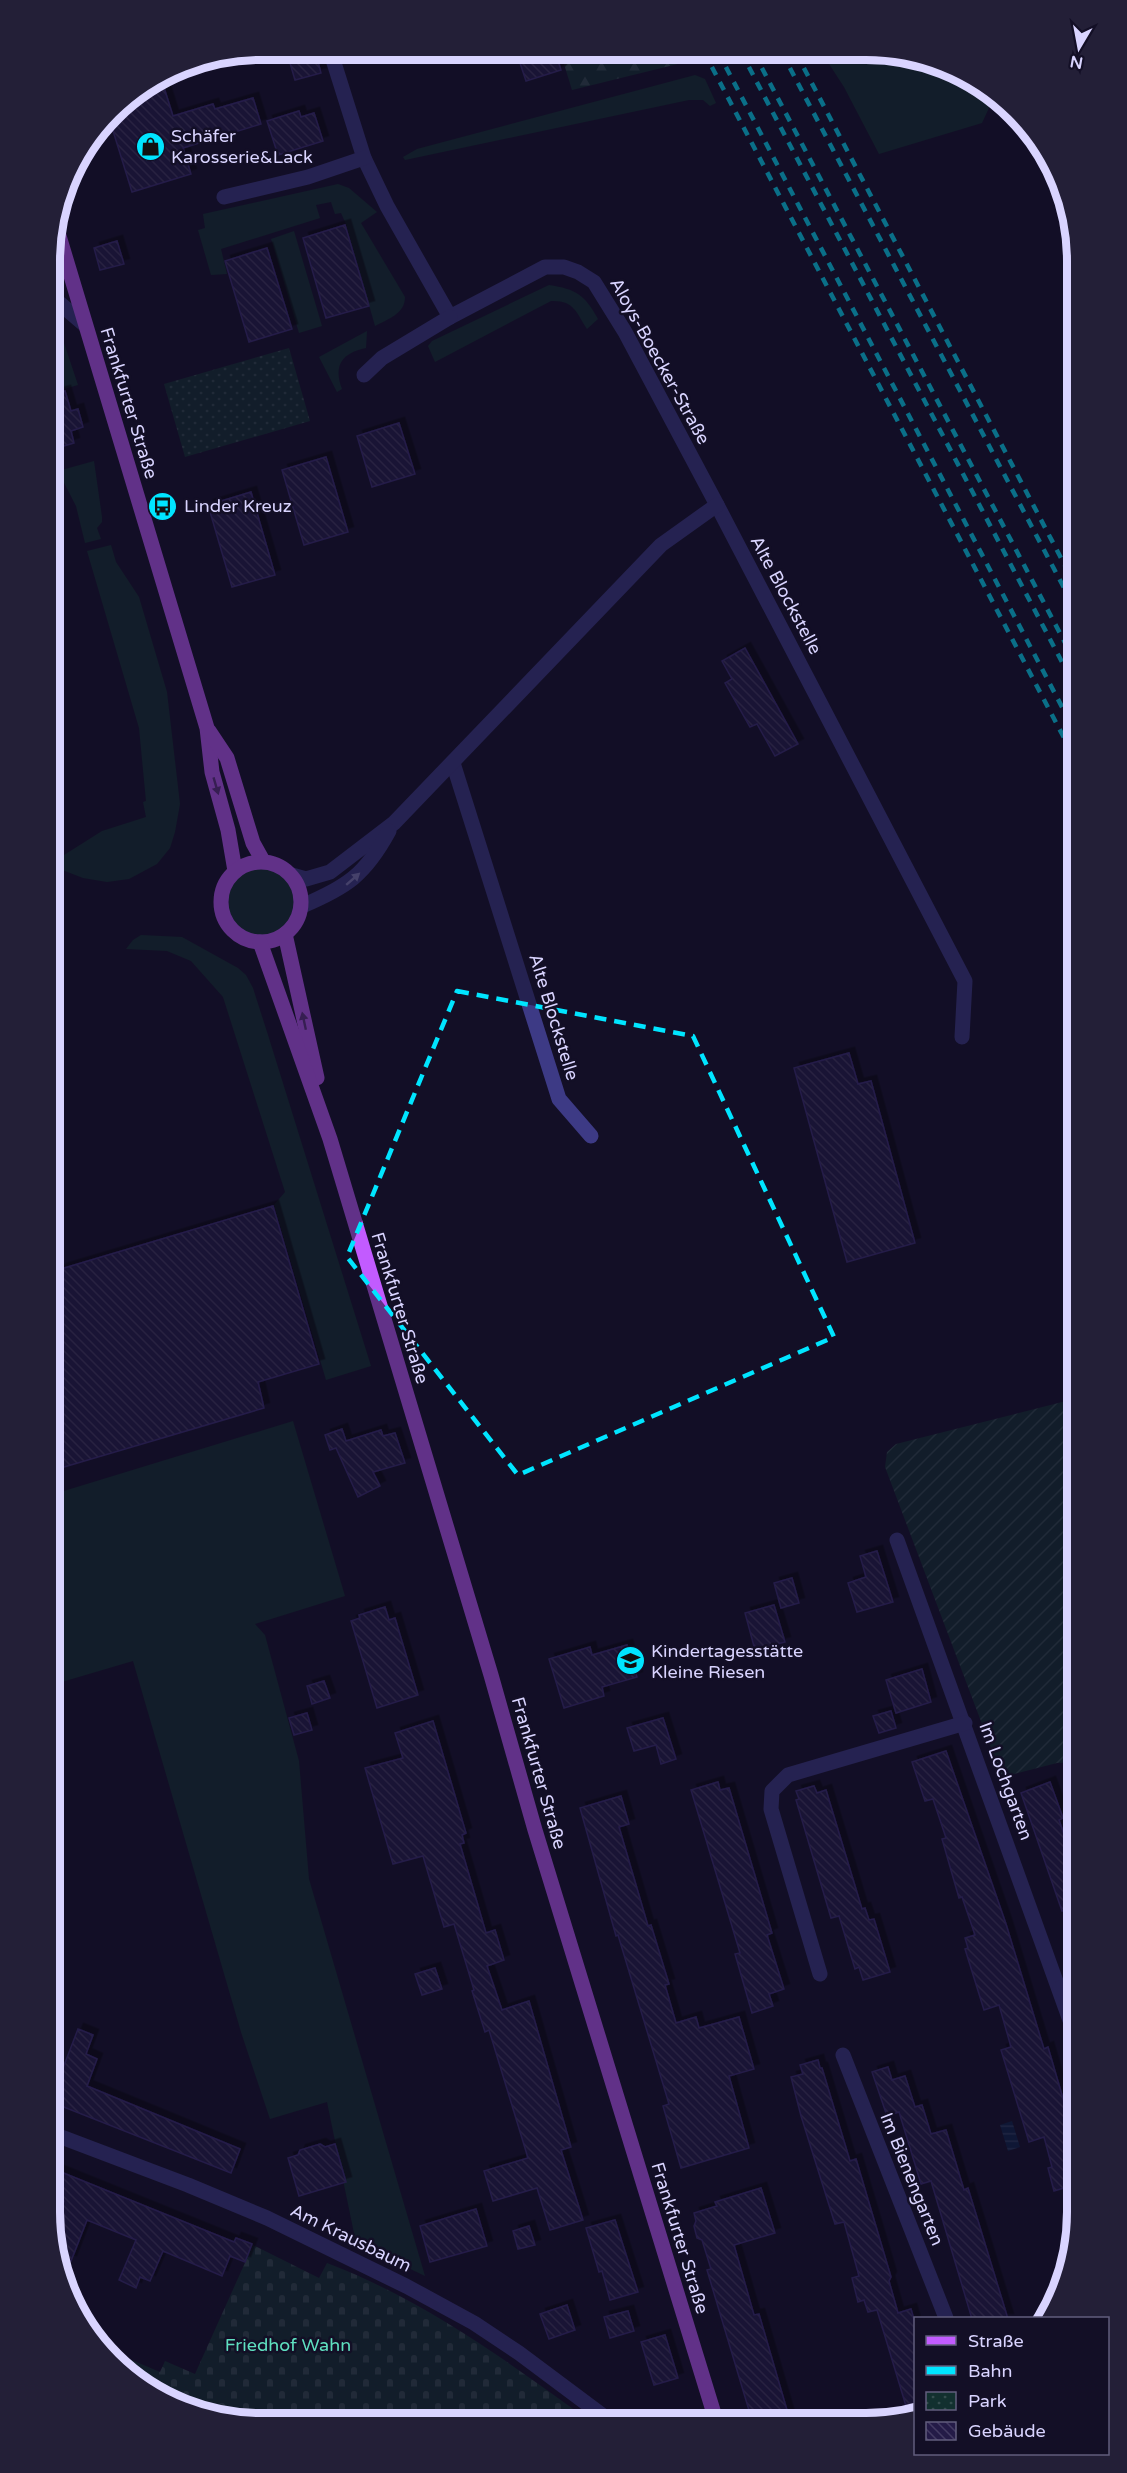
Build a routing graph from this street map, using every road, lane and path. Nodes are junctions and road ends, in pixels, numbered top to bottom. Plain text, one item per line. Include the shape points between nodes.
1 (333, 60) edge
2 (364, 158) junction
3 (224, 197) dead end
4 (60, 246) edge
5 (60, 304) edge
6 (450, 317) junction
7 (85, 325) junction
8 (364, 375) dead end
9 (717, 505) junction
10 (207, 728) junction
11 (453, 762) junction
12 (394, 823) junction
13 (263, 861) junction
14 (235, 871) junction
15 (292, 875) junction
16 (302, 906) junction
17 (285, 934) junction
18 (260, 942) junction
19 (962, 1037) dead end
20 (591, 1136) dead end
21 (330, 1139) junction
22 (897, 1540) dead end
23 (965, 1723) junction
24 (820, 1974) dead end
25 (1067, 1986) edge
26 (1060, 1988) junction
27 (1067, 2009) edge
28 (843, 2055) dead end
29 (60, 2137) edge
30 (945, 2317) edge
31 (599, 2413) edge
32 (713, 2413) edge

1 - 2 street
2 - 3 street via 297,180
2 - 6 street
4 - 7 main road, Frankfurter Straße
5 - 7 street
6 - 8 street, Aloys-Boecker-Straße via 382,358
6 - 9 street, Aloys-Boecker-Straße via 545,267 564,267 594,282
7 - 10 main road, Frankfurter Straße
9 - 11 street via 661,545
9 - 19 street, Alte Blockstelle via 965,981
10 - 13 main road, Frankfurter Straße via 227,758 253,843
10 -> 14 main road, Frankfurter Straße via 212,772
11 - 12 street
11 - 20 street, Alte Blockstelle via 559,1099
12 - 15 street via 330,872 306,879
16 -> 12 street via 351,882
13 - 14 main road via 248,863
13 - 15 main road
14 - 18 main road via 223,888 222,911 233,931
15 - 16 main road via 300,890
16 - 17 main road via 299,917
17 - 18 main road
21 -> 17 main road, Frankfurter Straße
18 - 21 main road, Frankfurter Straße
21 - 32 main road, Frankfurter Straße
22 - 23 street, Im Lochgarten
23 - 24 street via 788,1775 772,1791 771,1809
23 - 26 street, Im Lochgarten
25 - 26 street
26 - 27 street, Im Lochgarten
28 - 30 street, Im Bienengarten
29 - 31 street, Am Krausbaum via 267,2218 406,2286 519,2353

